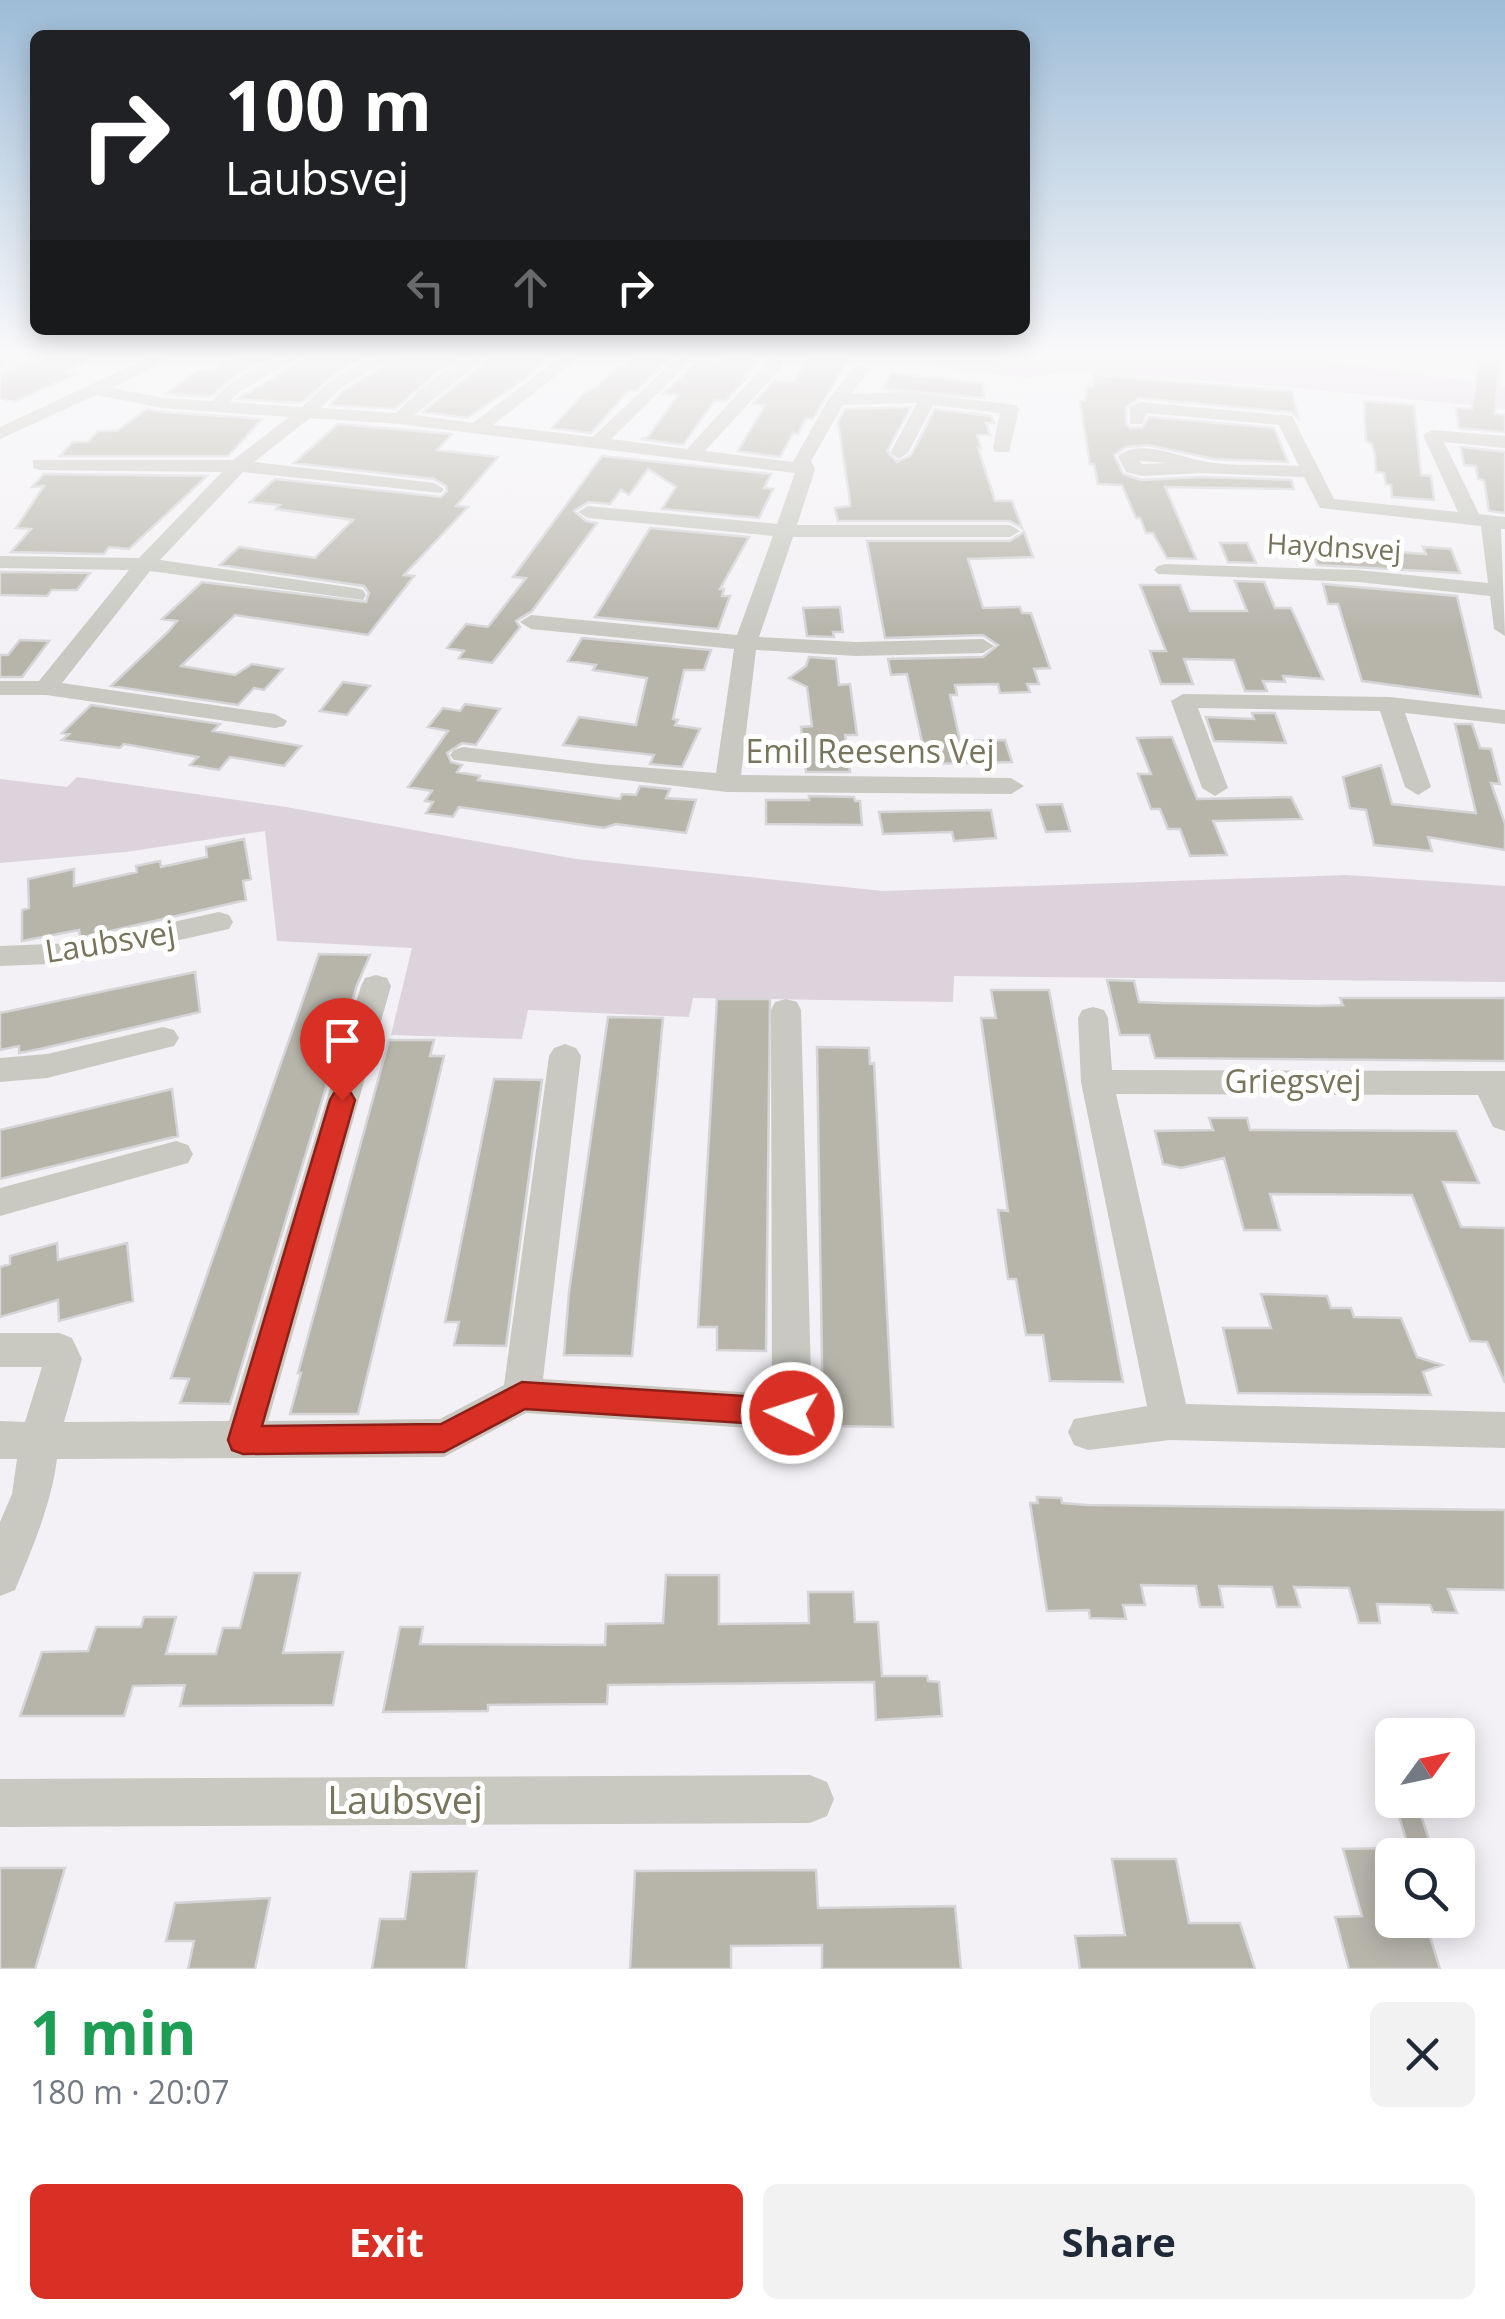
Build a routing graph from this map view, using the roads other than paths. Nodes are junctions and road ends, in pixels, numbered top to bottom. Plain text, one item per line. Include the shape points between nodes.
1 (258, 450) edge
2 (647, 450) edge
3 (697, 450) edge
4 (808, 450) edge
5 (901, 450) edge
6 (1300, 450) edge
7 (1441, 450) edge
8 (899, 453) dead end
9 (692, 455) junction
10 (40, 464) dead end
11 (238, 466) junction
12 (1202, 467) dead end
13 (806, 469) junction
14 (1310, 472) junction
15 (434, 489) dead end
16 (588, 512) dead end
17 (1489, 520) edge
18 (782, 530) junction
19 (1010, 531) dead end
20 (0, 562) edge
21 (145, 564) junction
22 (1165, 570) dead end
23 (1502, 591) edge
24 (355, 594) dead end
25 (531, 622) dead end
26 (1505, 629) edge
27 (746, 643) junction
28 (983, 646) dead end
29 (0, 688) edge
30 (46, 688) junction
31 (1390, 704) junction
32 (1505, 717) edge
33 (275, 721) dead end
34 (463, 755) dead end
35 (727, 784) junction
36 (1011, 786) dead end
37 (1418, 787) dead end
38 (1215, 788) dead end
39 (218, 922) dead end
40 (0, 956) edge
41 (376, 986) dead end
42 (786, 1010) dead end
43 (1093, 1018) dead end
44 (163, 1038) dead end
45 (565, 1056) dead end
46 (0, 1070) edge
47 (1097, 1082) junction
48 (1497, 1082) edge
49 (1505, 1118) edge
50 (176, 1154) dead end
51 (0, 1202) edge
52 (0, 1350) edge
53 (522, 1395) junction
54 (1170, 1422) junction
55 (1505, 1430) edge
56 (1088, 1432) dead end
57 (243, 1440) junction
58 (20, 1441) edge
59 (0, 1575) edge
60 (810, 1798) dead end
61 (0, 1803) edge

1 - 11 street
2 - 9 street
3 - 9 street
4 - 13 street, Emil Reesens Vej
5 - 8 street
6 - 14 street, Haydnsvej
7 - 17 street
9 - 13 street
10 - 11 street
11 - 15 street
11 - 21 street
12 - 14 street
13 - 18 street, Emil Reesens Vej
14 - 17 street, Haydnsvej via 1327,504
16 - 18 street
17 - 23 street
18 - 19 street
18 - 27 street, Emil Reesens Vej
20 - 21 street
21 - 24 street
21 - 30 street
22 - 23 street, Haydnsvej via 1358,576
23 - 26 street
25 - 27 street
27 - 28 street
27 - 35 street, Emil Reesens Vej
29 - 30 street
30 - 33 street
31 - 32 street
31 - 37 street
31 - 38 street via 1183,700
34 - 35 street, Emil Reesens Vej via 578,773
35 - 36 street, Emil Reesens Vej
39 - 40 street, Laubsvej via 76,952
41 - 57 street
42 - 53 street via 792,1413
43 - 47 street
44 - 46 street via 47,1066
45 - 53 street
47 - 48 street, Griegsvej
47 - 54 street
48 - 49 street, Griegsvej
50 - 51 street
52 - 58 street via 59,1350 64,1359
53 - 57 street via 444,1438
54 - 55 street
54 - 56 street
57 - 58 street
58 - 59 street via 32,1494
60 - 61 street, Laubsvej

